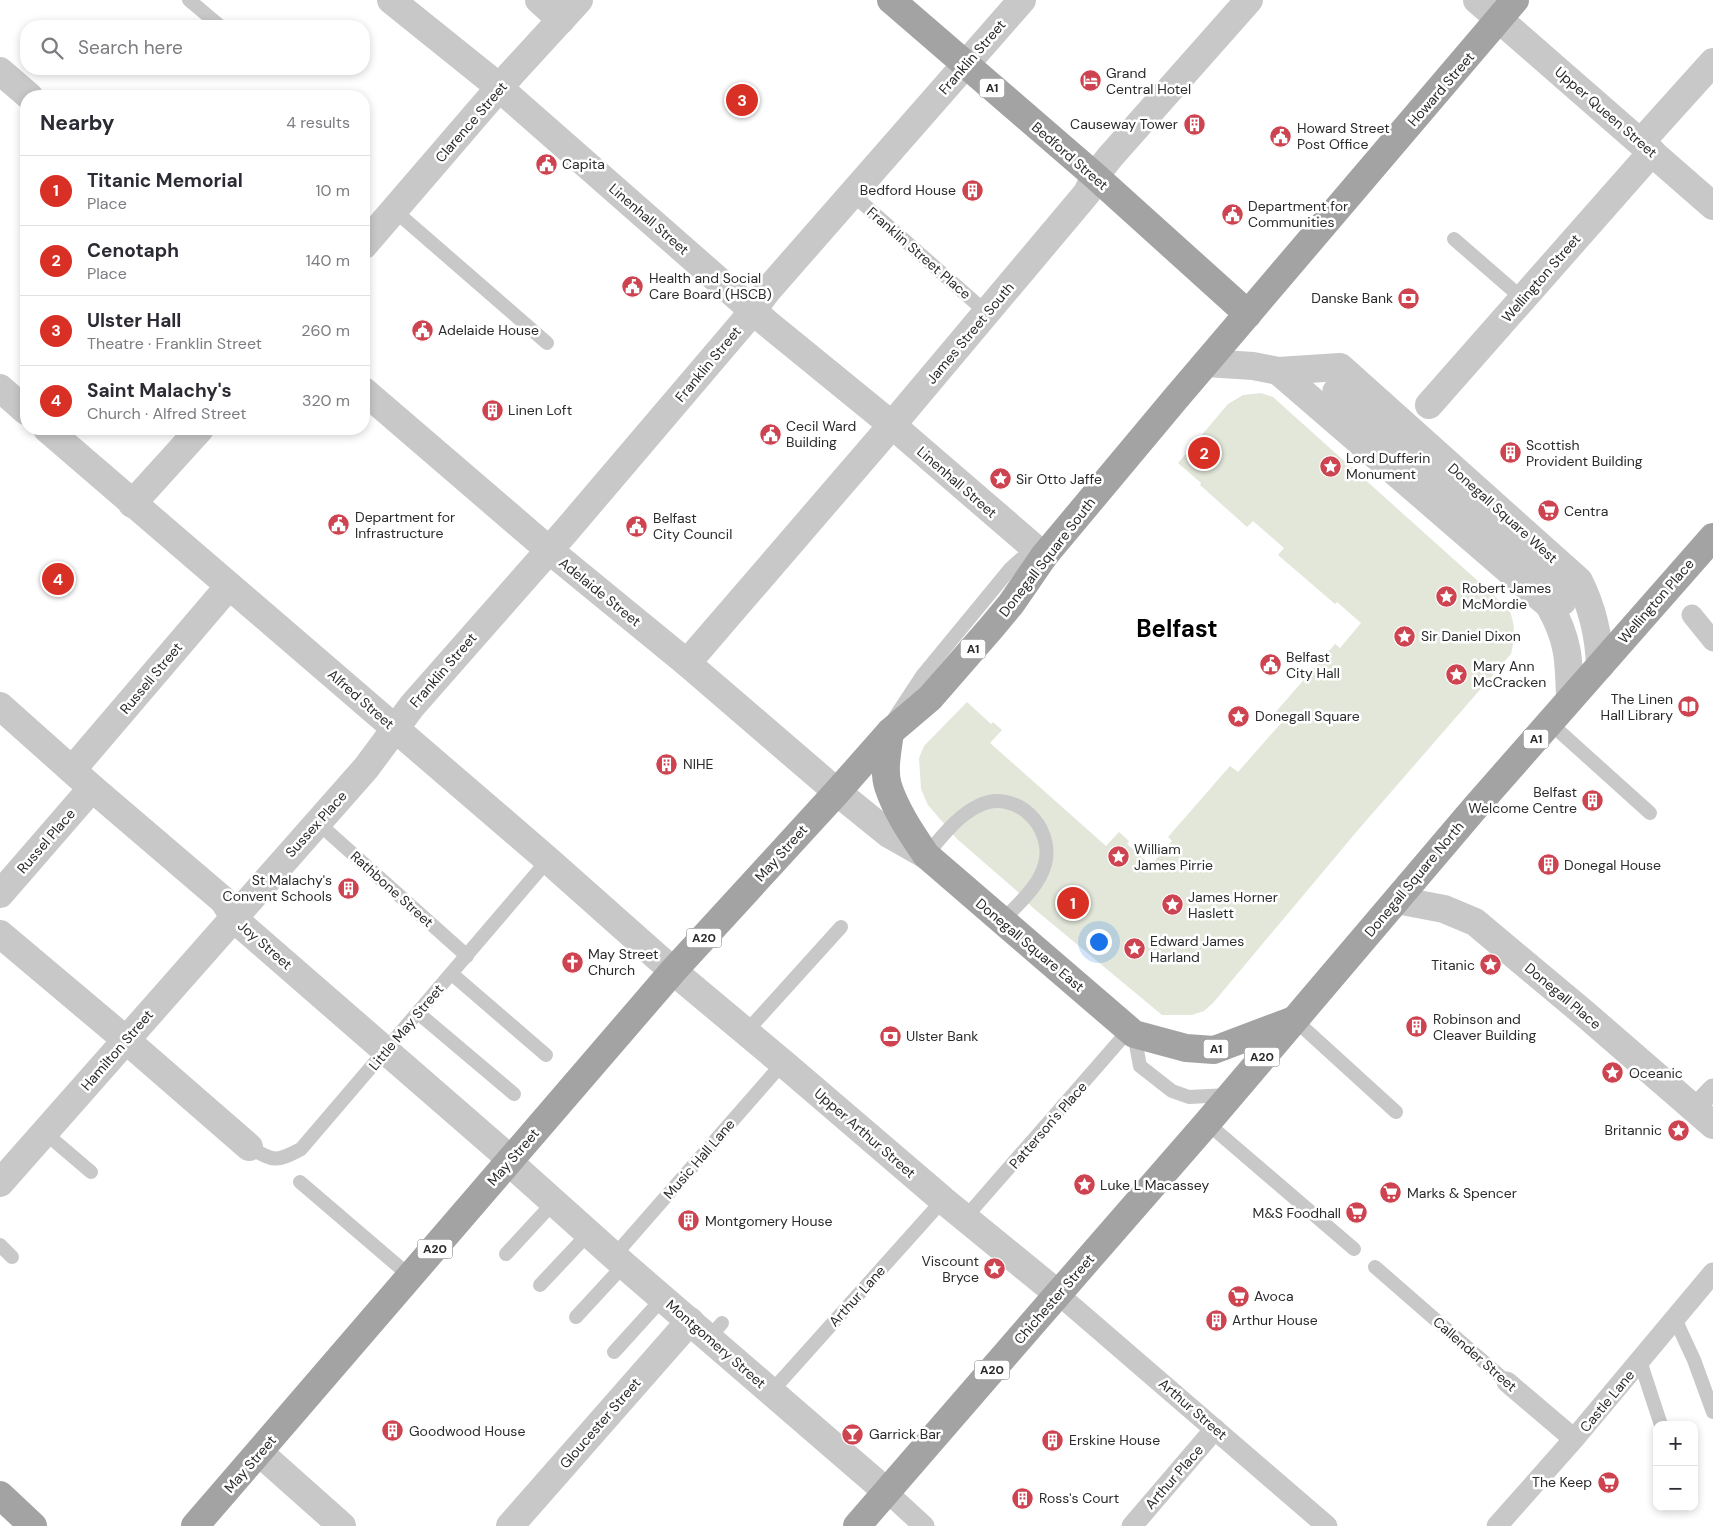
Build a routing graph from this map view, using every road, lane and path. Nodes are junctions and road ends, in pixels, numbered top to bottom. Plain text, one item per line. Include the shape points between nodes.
1 (189, 0) edge
2 (391, 0) edge
3 (539, 0) edge
4 (580, 0) edge
5 (890, 0) edge
6 (1022, 0) edge
7 (1249, 0) edge
8 (1478, 0) edge
9 (1507, 10) edge
10 (213, 20) edge
11 (561, 20) junction
12 (1713, 62) edge
13 (965, 65) junction
14 (0, 71) edge
15 (499, 88) junction
16 (22, 90) edge
17 (1647, 147) junction
18 (1095, 176) junction
19 (851, 194) junction
20 (1713, 206) edge
21 (394, 210) junction
22 (370, 238) edge
23 (1454, 239) dead end
24 (1523, 299) junction
25 (753, 311) junction
26 (987, 313) junction
27 (1248, 314) junction
28 (547, 343) dead end
29 (1206, 363) junction
30 (1278, 371) junction
31 (0, 388) edge
32 (1333, 390) joint
33 (370, 396) edge
34 (1429, 405) dead end
35 (20, 406) edge
36 (892, 425) junction
37 (54, 435) edge
38 (195, 435) edge
39 (132, 504) junction
40 (1713, 536) edge
41 (549, 550) junction
42 (1044, 556) junction
43 (229, 586) junction
44 (1692, 615) dead end
45 (1713, 641) edge
46 (687, 662) junction
47 (1600, 666) junction
48 (1570, 699) junction
49 (0, 706) edge
50 (1550, 723) junction
51 (394, 728) junction
52 (890, 732) junction
53 (72, 770) junction
54 (92, 788) junction
55 (837, 792) junction
56 (1650, 813) dead end
57 (317, 822) junction
58 (926, 855) junction
59 (548, 860) junction
60 (0, 894) edge
61 (1397, 900) junction
62 (234, 917) junction
63 (1002, 922) junction
64 (841, 927) dead end
65 (0, 934) edge
66 (467, 956) junction
67 (673, 971) junction
68 (452, 974) junction
69 (418, 1013) junction
70 (1295, 1020) junction
71 (746, 1032) junction
72 (1132, 1032) junction
73 (126, 1040) junction
74 (386, 1050) junction
75 (546, 1055) dead end
76 (783, 1062) junction
77 (1713, 1089) edge
78 (514, 1094) dead end
79 (1230, 1095) junction
80 (1396, 1112) dead end
81 (1704, 1117) edge
82 (1207, 1123) junction
83 (44, 1132) junction
84 (249, 1147) joint
85 (509, 1162) junction
86 (91, 1172) dead end
87 (300, 1182) dead end
88 (0, 1184) edge
89 (943, 1200) junction
90 (554, 1202) junction
91 (965, 1218) junction
92 (588, 1234) junction
93 (0, 1245) edge
94 (1354, 1250) dead end
95 (506, 1254) dead end
96 (12, 1257) dead end
97 (619, 1260) junction
98 (1375, 1267) dead end
99 (1713, 1273) edge
100 (411, 1277) junction
101 (540, 1285) dead end
102 (1058, 1294) junction
103 (664, 1298) junction
104 (576, 1317) dead end
105 (1675, 1319) junction
106 (707, 1327) junction
107 (614, 1352) dead end
108 (1640, 1361) junction
109 (1507, 1382) joint
110 (771, 1392) junction
111 (1713, 1412) edge
112 (1660, 1421) edge
113 (1215, 1429) junction
114 (1574, 1439) junction
115 (260, 1453) junction
116 (887, 1492) junction
117 (0, 1495) edge
118 (33, 1526) edge
119 (195, 1526) edge
120 (342, 1526) edge
121 (510, 1526) edge
122 (857, 1526) edge
123 (924, 1526) edge
124 (1132, 1526) edge
125 (1327, 1526) edge
126 (1497, 1526) edge

1 - 10 lane
2 - 15 street, Linenhall Street
3 - 11 street
4 - 11 street, Clarence Street
5 - 13 main road, Bedford Street / A1
6 - 13 street, Franklin Street
7 - 18 street, James Street South
8 - 9 street, Upper Queen Street
9 - 17 street, Upper Queen Street
9 - 27 main road, Howard Street / A1
11 - 15 street, Clarence Street
12 - 17 street, Wellington Street
13 - 18 main road, Bedford Street / A1
13 - 19 street, Franklin Street
14 - 16 street
15 - 21 street, Clarence Street
15 - 25 street, Linenhall Street
17 - 20 street, Upper Queen Street
17 - 24 street, Wellington Street
18 - 26 street, James Street South via 1087,193
18 - 27 main road, Bedford Street / A1
19 - 25 street, Franklin Street
19 - 26 lane, Franklin Street Place
21 - 22 street, Clarence Street
21 - 28 lane
23 - 24 lane
24 - 34 street, Wellington Street
25 - 36 street, Linenhall Street
25 - 41 street, Franklin Street
26 - 36 street, James Street South
27 - 29 main road, Donegall Square South / A1
29 - 30 street, Donegall Square West
29 - 42 main road, Donegall Square South / A1
30 - 47 street, Donegall Square West via 1340,367 1580,581 1597,628
30 - 48 street, Donegall Square West via 1549,605 1566,644
31 - 35 street
32 - 32 street via 1344,405 1565,604 1566,590 1344,392
33 - 41 street, Adelaide Street
36 - 42 street, Linenhall Street
36 - 46 street, James Street South
37 - 39 street, Alfred Street
38 - 39 street
39 - 43 street, Alfred Street
40 - 47 main road, Wellington Place / A1
41 - 46 street, Adelaide Street
41 - 51 street, Franklin Street
42 - 52 main road, Donegall Square South / A1 via 1011,604 930,698
43 - 51 street, Alfred Street
43 - 53 street, Russell Street
44 - 45 street
46 - 55 street, Adelaide Street
47 - 48 main road, Donegall Square North / A1
48 - 50 main road, Donegall Square North / A1
49 - 53 street, Joy Street
50 - 56 lane
50 - 61 main road, Donegall Square North / A1
51 - 57 street, Sussex Place via 366,768
51 - 59 street, Alfred Street
52 - 55 main road, Donegall Square South / A20
52 - 58 main road, Donegall Square East / A1 via 886,760 888,785 903,819
53 - 54 street, Joy Street
54 - 60 street, Russel Place
54 - 62 street, Joy Street via 223,900
55 - 58 street, Donegall Square East via 888,834
55 - 67 main road, May Street / A20
57 - 62 street, Sussex Place
57 - 66 lane, Rathbone Street
58 - 63 main road, Donegall Square East / A1
58 - 63 lane via 979,805 1004,802 1029,813 1045,836 1045,864 1040,878
59 - 66 lane, Little May Street
59 - 67 street, Alfred Street
61 - 70 main road, Donegall Square North / A1
61 - 81 street, Donegall Place via 1444,909 1475,922
62 - 73 street, Hamilton Street
62 - 74 street, Joy Street
63 - 72 main road, Donegall Square East / A1
64 - 71 lane
65 - 73 street
66 - 68 lane, Little May Street
67 - 71 street, Upper Arthur Street
67 - 85 main road, May Street / A20
68 - 69 lane, Little May Street
68 - 75 lane
69 - 74 lane, Little May Street
69 - 78 lane
70 - 72 main road, Donegall Square East / A1 via 1214,1050 1186,1048
70 - 79 main road, Donegall Square North / A20
70 - 80 lane
71 - 76 street, Upper Arthur Street
72 - 79 lane via 1140,1066 1172,1091 1189,1097
72 - 91 lane, Patterson's Place
73 - 83 street, Hamilton Street
73 - 84 street
74 - 84 lane, Little May Street via 301,1149 285,1157 269,1159
74 - 85 street, Joy Street via 501,1151
76 - 89 street, Upper Arthur Street
76 - 97 lane, Music Hall Lane
77 - 81 street
79 - 82 main road, Chichester Street / A20
82 - 94 lane
82 - 102 main road, Chichester Street / A20
83 - 86 lane
83 - 88 street, Hamilton Street
85 - 90 street, Montgomery Street
85 - 100 main road, May Street / A20
87 - 100 lane
89 - 91 street, Upper Arthur Street
89 - 110 lane, Arthur Lane
90 - 92 street, Montgomery Street
90 - 95 lane
91 - 102 street, Upper Arthur Street
92 - 97 street, Montgomery Street
92 - 101 lane
93 - 96 lane
97 - 103 street, Montgomery Street
97 - 104 lane, Music Hall Lane
98 - 109 lane, Callender Street
99 - 105 street, Castle Lane
100 - 115 main road, May Street / A20
102 - 113 street, Arthur Street
102 - 116 main road, Chichester Street / A20
103 - 106 street, Montgomery Street
103 - 107 lane
105 - 108 street, Castle Lane
105 - 111 lane
106 - 110 street, Montgomery Street
106 - 121 street, Gloucester Street
108 - 112 lane
108 - 114 street, Castle Lane
109 - 114 street, Callender Street
110 - 116 street, Montgomery Street
113 - 124 street, Arthur Place
113 - 125 street, Arthur Street
114 - 126 street, Castle Lane
115 - 119 main road, May Street / A20
115 - 120 street
116 - 122 main road, Chichester Street / A20
116 - 123 street, Montgomery Street
117 - 118 main road

